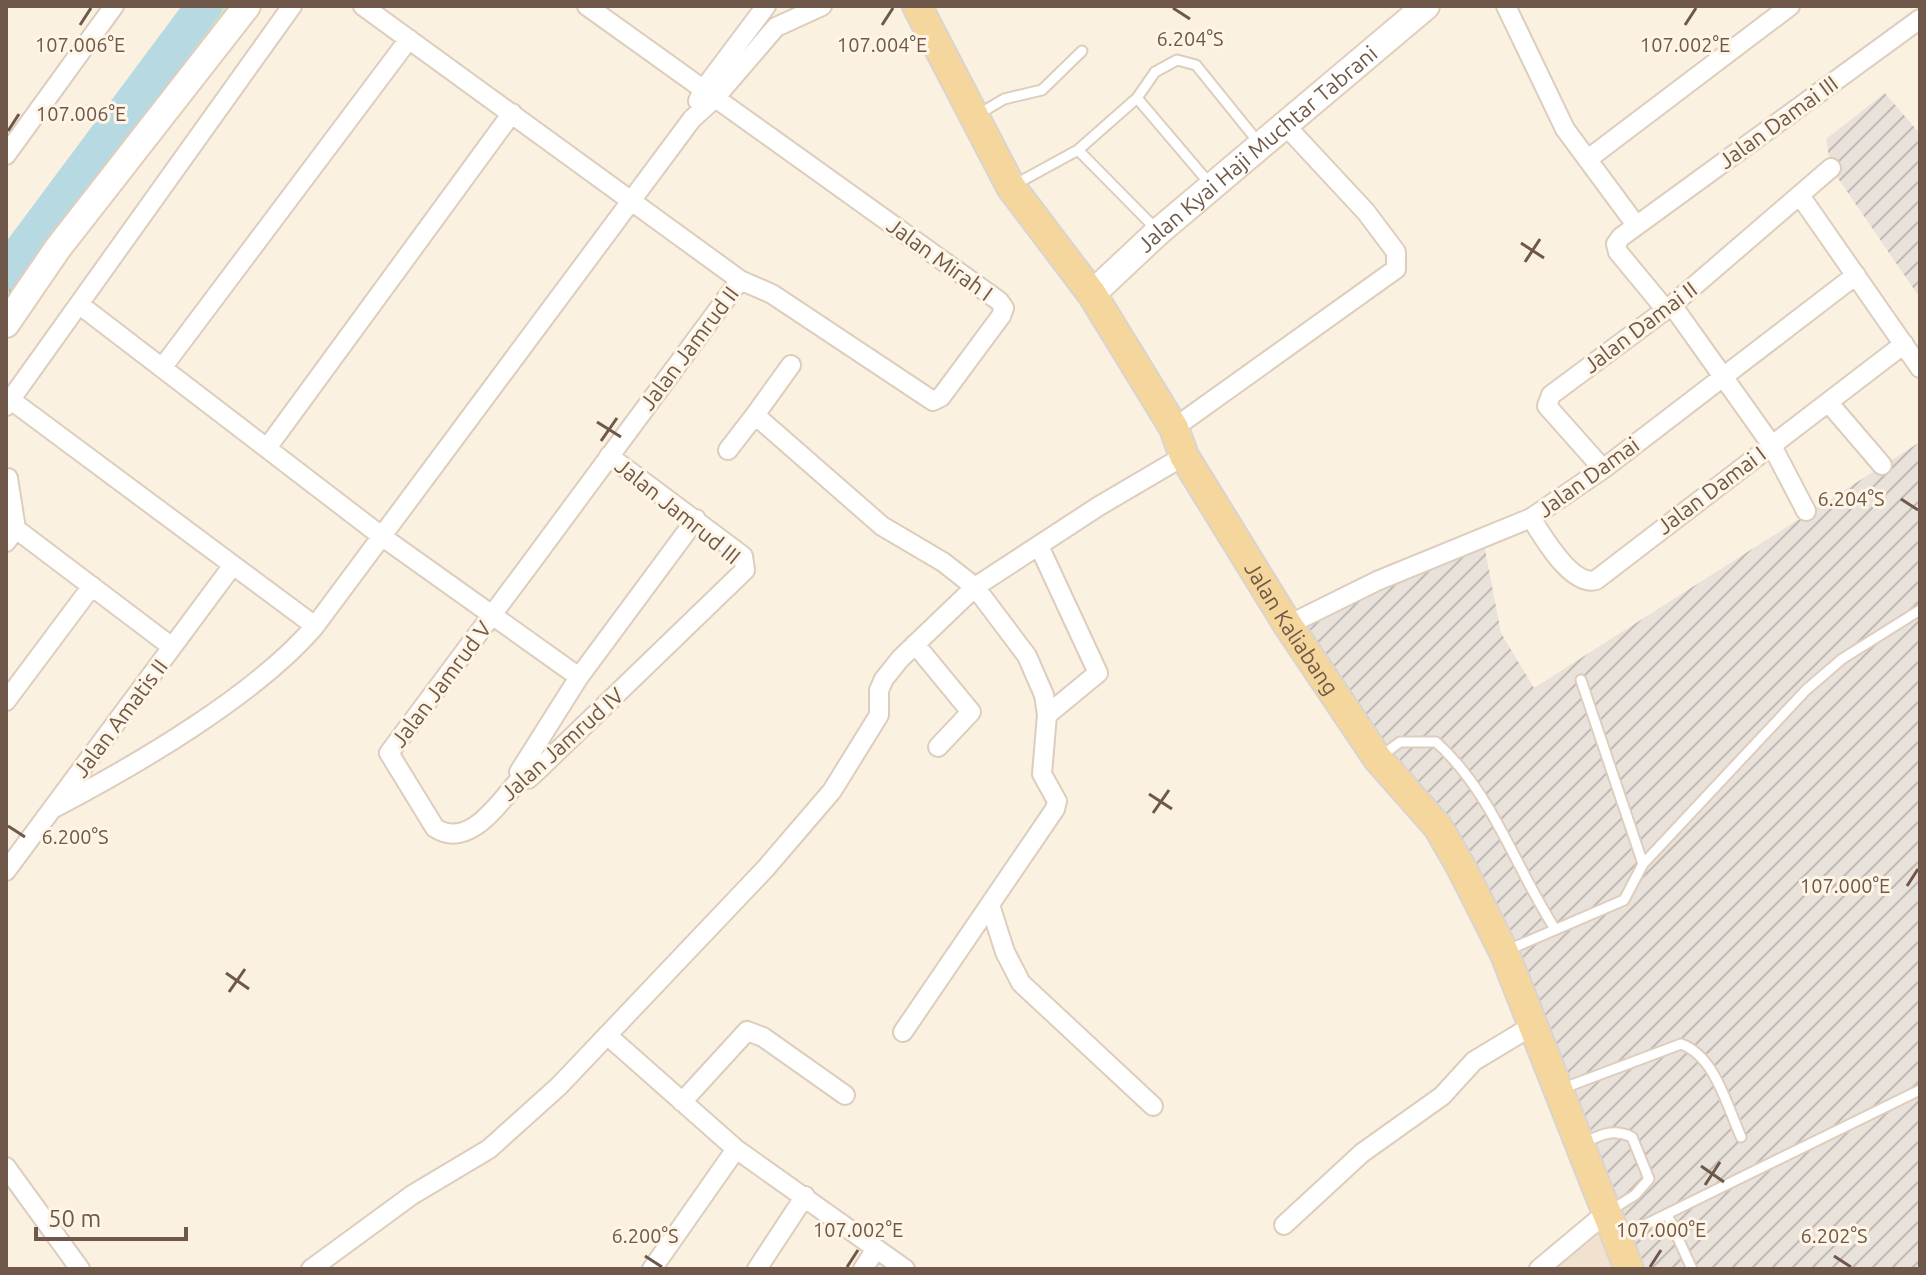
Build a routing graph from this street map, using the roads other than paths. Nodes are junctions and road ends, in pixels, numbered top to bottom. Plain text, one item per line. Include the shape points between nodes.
1 (114, 6) edge
2 (247, 6) edge
3 (292, 6) edge
4 (363, 6) edge
5 (587, 6) edge
6 (766, 6) edge
7 (917, 6) edge
8 (1426, 6) edge
9 (1506, 6) edge
10 (1790, 6) edge
11 (811, 8) edge
12 (1920, 19) edge
13 (409, 39) junction
14 (1082, 51) dead end
15 (709, 94) junction
16 (1137, 98) junction
17 (512, 113) junction
18 (976, 115) junction
19 (1286, 126) junction
20 (1261, 146) junction
21 (1078, 150) junction
22 (6, 155) edge
23 (1588, 159) junction
24 (1831, 168) dead end
25 (1011, 187) junction
26 (1212, 187) junction
27 (1801, 197) junction
28 (630, 198) junction
29 (1636, 225) junction
30 (1158, 232) junction
31 (1856, 275) junction
32 (740, 280) junction
33 (1092, 294) junction
34 (80, 305) junction
35 (1669, 307) junction
36 (6, 324) edge
37 (1904, 344) junction
38 (791, 365) dead end
39 (162, 368) junction
40 (1920, 368) edge
41 (1723, 376) junction
42 (1828, 402) junction
43 (8, 403) edge
44 (755, 415) junction
45 (1174, 428) junction
46 (1771, 444) junction
47 (267, 448) junction
48 (728, 450) dead end
49 (609, 456) junction
50 (1184, 456) junction
51 (1882, 465) dead end
52 (1603, 469) junction
53 (8, 478) edge
54 (1806, 511) dead end
55 (1531, 518) junction
56 (696, 519) junction
57 (11, 536) edge
58 (384, 538) junction
59 (1039, 546) junction
60 (233, 565) junction
61 (745, 570) joint
62 (92, 586) junction
63 (975, 587) junction
64 (1920, 610) edge
65 (493, 615) junction
66 (1288, 625) junction
67 (315, 626) junction
68 (915, 644) junction
69 (172, 647) junction
70 (579, 677) junction
71 (1581, 680) dead end
72 (6, 701) edge
73 (1047, 715) junction
74 (938, 747) dead end
75 (389, 753) joint
76 (1378, 759) junction
77 (521, 778) junction
78 (52, 809) junction
79 (1643, 864) junction
80 (6, 871) edge
81 (990, 905) junction
82 (1555, 929) junction
83 (1504, 952) junction
84 (1532, 1026) junction
85 (903, 1032) dead end
86 (607, 1035) junction
87 (1558, 1090) junction
88 (1920, 1090) edge
89 (845, 1095) dead end
90 (682, 1102) junction
91 (1153, 1106) dead end
92 (1741, 1137) dead end
93 (1579, 1146) junction
94 (736, 1149) junction
95 (6, 1167) edge
96 (805, 1196) junction
97 (1667, 1214) junction
98 (1284, 1225) dead end
99 (1611, 1226) junction
100 (876, 1249) junction
101 (80, 1269) edge
102 (311, 1269) edge
103 (652, 1269) edge
104 (757, 1269) edge
105 (863, 1269) edge
106 (905, 1269) edge
107 (1539, 1269) edge
108 (1629, 1269) edge
109 (1692, 1269) edge

1 - 22 street
2 - 36 street via 58,248
3 - 34 street
4 - 13 street, Jalan Mirah I
5 - 15 street
6 - 15 street
7 - 18 main road, Jalan Kaliabang
8 - 19 street, Jalan Kyai Haji Muchtar Tabrani
9 - 23 street via 1562,122
10 - 23 street
11 - 15 street via 776,27
12 - 29 street, Jalan Damai III
13 - 17 street, Jalan Mirah I
13 - 39 street
14 - 18 lane via 1042,90 1004,99
15 - 28 street
15 - 32 street, Jalan Mirah I via 1004,308 947,391 933,401 772,294
16 - 20 lane via 1155,72 1177,60 1188,61
16 - 21 lane
16 - 26 lane
17 - 28 street, Jalan Mirah I
17 - 47 street
18 - 25 main road, Jalan Kaliabang
19 - 20 street, Jalan Kyai Haji Muchtar Tabrani
19 - 45 street via 1366,212 1396,252 1396,269
20 - 26 street, Jalan Kyai Haji Muchtar Tabrani
21 - 25 lane
21 - 30 lane
23 - 29 street
24 - 27 street, Jalan Damai II
25 - 33 main road, Jalan Kaliabang
26 - 30 street, Jalan Kyai Haji Muchtar Tabrani
27 - 31 street
27 - 35 street, Jalan Damai II
28 - 32 street, Jalan Mirah I
28 - 58 street
29 - 35 street, Jalan Damai III via 1616,244 1618,252
30 - 33 street, Jalan Kyai Haji Muchtar Tabrani
31 - 37 street
31 - 41 street, Jalan Damai
32 - 49 street, Jalan Jamrud II
33 - 45 main road, Jalan Kaliabang
34 - 39 street
34 - 43 street
35 - 41 street
35 - 52 street, Jalan Damai II via 1547,400
37 - 40 street
37 - 42 street, Jalan Damai I
38 - 44 street
39 - 47 street
41 - 46 street
41 - 52 street, Jalan Damai
42 - 46 street, Jalan Damai I
42 - 51 street
43 - 60 street
44 - 48 street
44 - 63 street via 882,526
45 - 50 main road, Jalan Kaliabang
46 - 54 street
46 - 55 street, Jalan Damai I via 1589,582 1566,567
47 - 58 street
49 - 56 street, Jalan Jamrud III
49 - 65 street, Jalan Jamrud III
50 - 59 street
50 - 66 main road, Jalan Kaliabang
52 - 55 street, Jalan Damai
53 - 57 street
55 - 66 street, Jalan Damai via 1377,581
56 - 61 street, Jalan Jamrud III via 743,556
56 - 70 street
57 - 62 street
58 - 65 street
58 - 67 street
59 - 63 street
59 - 73 street via 1098,673
60 - 67 street
60 - 69 street, Jalan Amatis II
61 - 77 street, Jalan Jamrud IV via 538,770
62 - 69 street
62 - 72 street
63 - 68 street
63 - 73 street via 1031,663
64 - 79 lane via 1842,659 1806,690
65 - 70 street
65 - 75 street, Jalan Jamrud V
66 - 76 main road, Jalan Kaliabang
67 - 78 street via 284,660 237,696
68 - 74 street via 971,712
68 - 86 street via 884,679 879,715 832,791
69 - 78 street, Jalan Amatis II
70 - 77 street via 519,772
71 - 79 lane
73 - 81 street via 1042,774 1057,801
75 - 77 street, Jalan Jamrud IV via 435,828 446,835 462,836 473,828
76 - 82 lane via 1400,742 1436,742 1448,753 1490,806
76 - 83 main road, Jalan Kaliabang via 1438,827
78 - 80 street, Jalan Amatis II
79 - 82 lane via 1624,900
81 - 85 street
81 - 91 street via 1021,983
82 - 83 lane
83 - 84 main road, Jalan Kaliabang
84 - 87 main road, Jalan Kaliabang
84 - 98 street via 1474,1061 1442,1096 1362,1153
86 - 90 street
86 - 102 street via 489,1149 412,1195
87 - 92 lane via 1681,1044 1695,1048 1707,1062
87 - 93 main road, Jalan Kaliabang
88 - 97 lane
89 - 90 street via 747,1031
90 - 94 street
93 - 99 main road, Jalan Kaliabang
93 - 99 lane via 1620,1131 1632,1137 1649,1179
94 - 96 street
94 - 103 street
95 - 101 street
96 - 100 street
96 - 104 street
97 - 99 lane
97 - 109 lane
99 - 107 street
99 - 108 main road, Jalan Kaliabang
100 - 105 street
100 - 106 street

